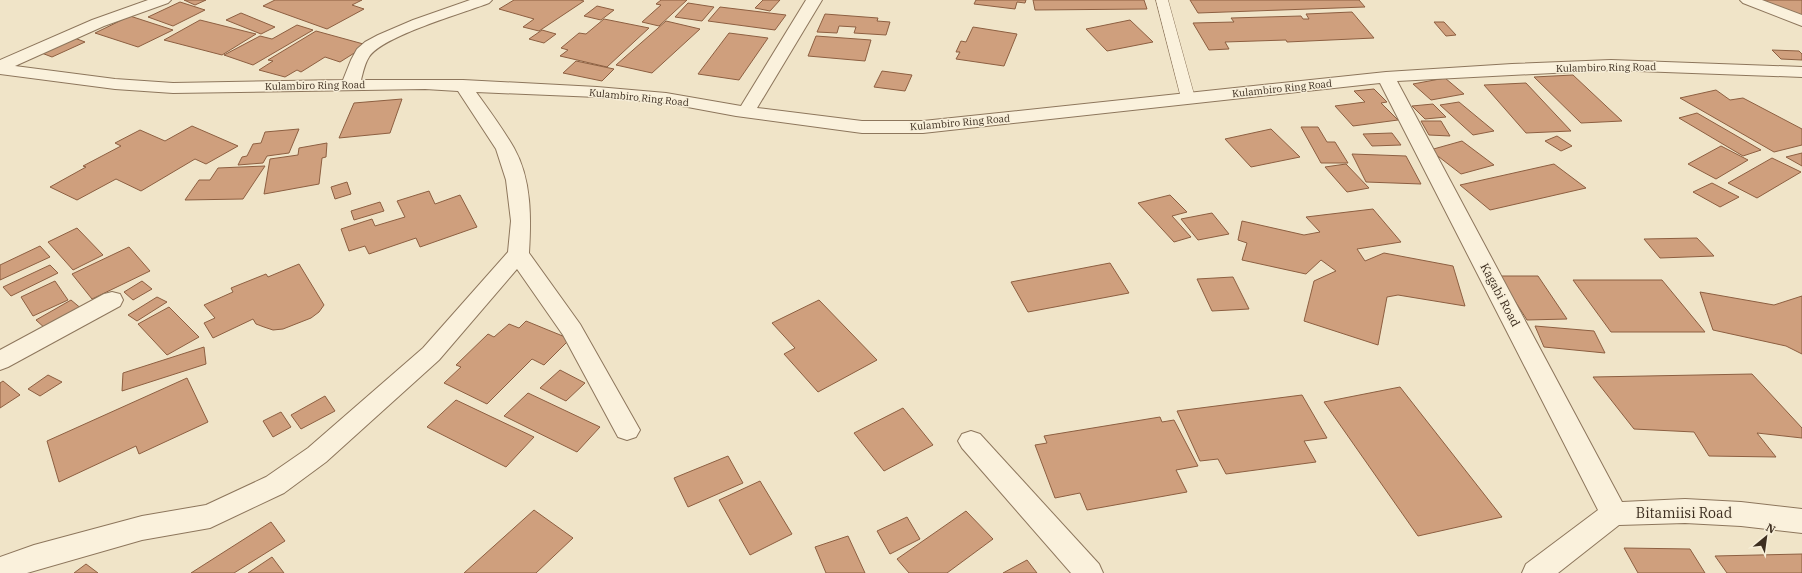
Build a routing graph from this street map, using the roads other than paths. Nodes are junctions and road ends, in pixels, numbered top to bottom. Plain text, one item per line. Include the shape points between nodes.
1 (163, 0) edge
2 (484, 0) edge
3 (814, 0) edge
4 (1162, 0) edge
5 (1748, 0) edge
6 (1802, 21) edge
7 (0, 66) edge
8 (0, 69) edge
9 (1802, 72) edge
10 (1386, 77) junction
11 (350, 85) junction
12 (463, 86) junction
13 (1188, 98) junction
14 (746, 112) junction
15 (518, 254) junction
16 (112, 300) dead end
17 (0, 361) edge
18 (627, 430) dead end
19 (971, 441) dead end
20 (1614, 514) junction
21 (1802, 521) edge
22 (0, 570) edge
23 (1089, 573) edge
24 (1536, 573) edge

1 - 7 street via 98,23
2 - 11 street via 399,30 376,42 363,52
3 - 14 street
4 - 13 lane
5 - 6 street
8 - 11 street, Kulambiro Ring Road via 115,84 173,88
9 - 10 street, Kulambiro Ring Road via 1612,65
10 - 13 street, Kulambiro Ring Road
10 - 20 street, Kagabi Road
11 - 12 street, Kulambiro Ring Road
12 - 14 street, Kulambiro Ring Road via 590,91 666,98
12 - 15 street via 505,149 516,180 521,221
13 - 14 street, Kulambiro Ring Road via 923,127 862,127
15 - 18 street via 572,330
15 - 22 street via 431,354 317,455 275,485 210,516 142,528
16 - 17 street
19 - 23 street
20 - 21 street, Bitamiisi Road via 1685,511
20 - 24 street

